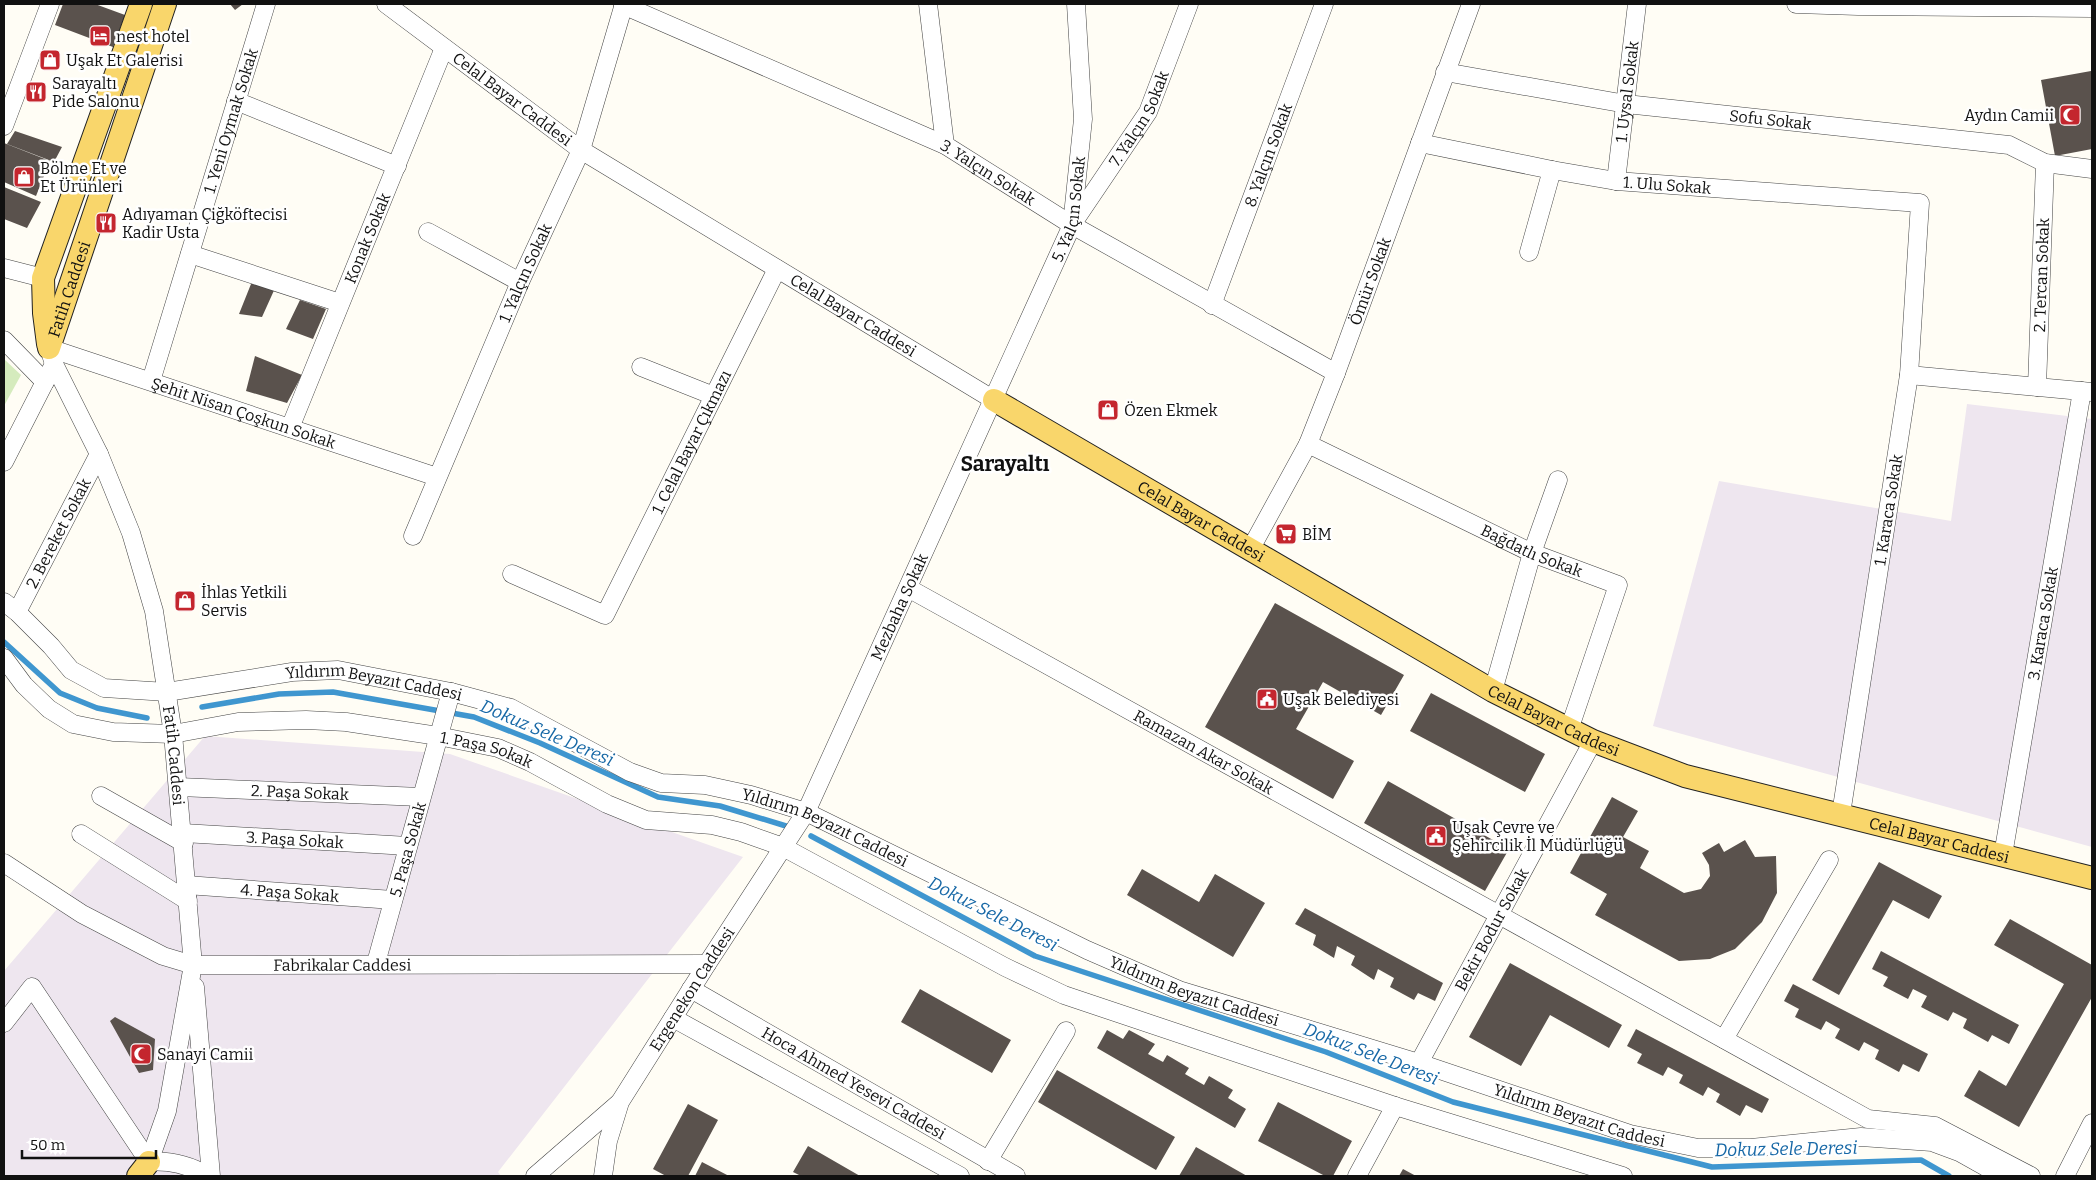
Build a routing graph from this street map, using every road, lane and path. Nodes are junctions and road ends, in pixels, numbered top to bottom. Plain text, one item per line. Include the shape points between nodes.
1 (50, 4) edge
2 (141, 4) edge
3 (165, 4) edge
4 (266, 4) edge
5 (386, 4) edge
6 (928, 4) edge
7 (1076, 4) edge
8 (1190, 4) edge
9 (1324, 4) edge
10 (1471, 4) edge
11 (1637, 4) edge
12 (1796, 4) edge
13 (624, 5) edge
14 (1858, 5) edge
15 (2092, 8) edge
16 (444, 48) junction
17 (1445, 72) junction
18 (236, 102) junction
19 (1626, 104) junction
20 (7, 110) edge
21 (4, 126) edge
22 (1420, 142) junction
23 (945, 145) junction
24 (581, 150) junction
25 (2045, 163) junction
26 (397, 166) junction
27 (2092, 169) edge
28 (1552, 170) junction
29 (1616, 180) junction
30 (1920, 203) joint
31 (1072, 225) junction
32 (428, 232) dead end
33 (1529, 252) dead end
34 (190, 254) junction
35 (4, 268) edge
36 (777, 269) junction
37 (44, 278) junction
38 (520, 282) junction
39 (340, 303) junction
40 (1212, 305) junction
41 (4, 340) edge
42 (51, 356) junction
43 (641, 367) dead end
44 (1336, 373) junction
45 (1909, 375) junction
46 (45, 382) junction
47 (150, 382) junction
48 (2037, 387) junction
49 (2087, 392) edge
50 (714, 396) junction
51 (994, 400) junction
52 (290, 428) junction
53 (1308, 444) junction
54 (99, 454) junction
55 (4, 462) edge
56 (437, 477) junction
57 (1558, 480) dead end
58 (413, 536) dead end
59 (1250, 550) junction
60 (1532, 552) junction
61 (512, 574) dead end
62 (908, 588) junction
63 (10, 607) edge
64 (4, 658) edge
65 (1493, 691) junction
66 (168, 692) junction
67 (450, 696) junction
68 (440, 729) junction
69 (1569, 730) junction
70 (173, 734) junction
71 (1593, 741) junction
72 (179, 786) junction
73 (101, 796) dead end
74 (422, 797) junction
75 (806, 812) junction
76 (1841, 814) junction
77 (81, 834) dead end
78 (183, 838) junction
79 (408, 846) junction
80 (783, 847) junction
81 (2003, 855) junction
82 (1829, 860) dead end
83 (4, 862) edge
84 (2092, 878) edge
85 (187, 893) junction
86 (393, 900) junction
87 (1499, 914) junction
88 (376, 963) junction
89 (706, 964) junction
90 (193, 965) junction
91 (691, 989) junction
92 (674, 1018) junction
93 (4, 1023) edge
94 (1066, 1031) dead end
95 (1724, 1039) junction
96 (1419, 1063) junction
97 (620, 1102) junction
98 (1395, 1106) junction
99 (2092, 1123) edge
100 (988, 1161) junction
101 (144, 1169) edge
102 (209, 1176) edge
103 (535, 1176) edge
104 (603, 1176) edge
105 (960, 1176) edge
106 (1016, 1176) edge
107 (1357, 1176) edge
108 (1623, 1176) edge
109 (2002, 1176) edge
110 (2030, 1176) edge
111 (2065, 1176) edge

1 - 20 street
2 - 37 main road, Fatih Caddesi
3 - 42 main road, Fatih Caddesi
4 - 18 street, 1. Yeni Oymak Sokak
5 - 16 street, Celal Bayar Caddesi
6 - 23 street
7 - 31 street, 5. Yalçın Sokak via 1083,119
8 - 31 street, 7. Yalçın Sokak via 1148,112
9 - 40 street, 8. Yalçın Sokak
10 - 17 street, Ömür Sokak
11 - 19 street, 1. Uysal Sokak
12 - 14 street
13 - 23 street, 3. Yalçın Sokak
13 - 24 street, 1. Yalçın Sokak
14 - 15 street
16 - 24 street, Celal Bayar Caddesi
16 - 26 street, Konak Sokak
17 - 19 street, Sofu Sokak
17 - 22 street, Ömür Sokak
18 - 26 street
18 - 34 street, 1. Yeni Oymak Sokak
19 - 25 street, Sofu Sokak via 2009,145
19 - 29 street, 1. Uysal Sokak
20 - 21 street
22 - 28 street, 1. Ulu Sokak
22 - 44 street, Ömür Sokak
23 - 31 street, 3. Yalçın Sokak
24 - 36 street, Celal Bayar Caddesi
24 - 38 street, 1. Yalçın Sokak
25 - 27 street, Sofu Sokak
25 - 48 street, 2. Tercan Sokak
26 - 39 street, Konak Sokak
28 - 29 street, 1. Ulu Sokak
28 - 33 street
29 - 30 street, 1. Ulu Sokak
30 - 45 street, 1. Karaca Sokak
31 - 40 street, 3. Yalçın Sokak
31 - 51 street, 5. Yalçın Sokak
32 - 38 street
34 - 39 street
34 - 47 street, 1. Yeni Oymak Sokak
35 - 37 street
36 - 50 street, 1. Celal Bayar Çıkmazı
36 - 51 street, Celal Bayar Caddesi
37 - 42 main road, Fatih Caddesi via 44,312
38 - 56 street, 1. Yalçın Sokak
39 - 52 street, Konak Sokak
40 - 44 street, 3. Yalçın Sokak
41 - 46 street
42 - 46 street
42 - 47 street, Şehit Nisan Çoşkun Sokak
42 - 54 street, Fatih Caddesi
43 - 50 street
44 - 53 street, Ömür Sokak
45 - 48 street
45 - 76 street, 1. Karaca Sokak
46 - 55 street
47 - 52 street, Şehit Nisan Çoşkun Sokak
48 - 49 street
49 - 81 street, 3. Karaca Sokak
50 - 61 street, 1. Celal Bayar Çıkmazı via 605,615
51 - 59 main road, Celal Bayar Caddesi
51 - 62 street, Mezbaha Sokak
52 - 56 street, Şehit Nisan Çoşkun Sokak
53 - 59 street, Ömür Sokak
53 - 60 street, Bağdatlı Sokak
54 - 63 street, 2. Bereket Sokak
54 - 66 street, Fatih Caddesi via 131,533 154,610
56 - 58 street, 1. Yalçın Sokak
57 - 60 street
59 - 65 main road, Celal Bayar Caddesi
60 - 65 street
60 - 69 street, Bağdatlı Sokak via 1618,585
62 - 75 street, Mezbaha Sokak
62 - 87 street, Ramazan Akar Sokak
63 - 66 street, Yıldırım Beyazıt Caddesi via 71,670 104,688
64 - 70 street, 1. Paşa Sokak via 24,685 49,709 73,724 113,732
65 - 69 main road, Celal Bayar Caddesi
66 - 67 street, Yıldırım Beyazıt Caddesi via 292,672 338,670
66 - 70 street, Fatih Caddesi
67 - 68 street, 5. Paşa Sokak
67 - 75 street, Yıldırım Beyazıt Caddesi via 512,708 630,772 661,783 714,787
68 - 70 street, 1. Paşa Sokak via 306,720 238,722
68 - 74 street, 5. Paşa Sokak
68 - 80 street, 1. Paşa Sokak via 530,762 607,804 646,820 712,825
69 - 71 main road, Celal Bayar Caddesi
70 - 72 street, Fatih Caddesi
71 - 76 main road, Celal Bayar Caddesi via 1686,776
71 - 87 street, Bekir Bodur Sokak
72 - 74 street, 2. Paşa Sokak
72 - 78 street, Fatih Caddesi
73 - 78 street
74 - 79 street, 5. Paşa Sokak
75 - 80 street, Ergenekon Caddesi
75 - 96 street, Yıldırım Beyazıt Caddesi via 1086,950 1179,990
76 - 81 main road, Celal Bayar Caddesi
77 - 85 street
78 - 79 street, 3. Paşa Sokak
78 - 85 street, Fatih Caddesi
79 - 86 street, 5. Paşa Sokak
80 - 89 street, Ergenekon Caddesi
80 - 98 street, Yıldırım Beyazıt Caddesi via 1005,967 1064,995
81 - 84 main road, Celal Bayar Caddesi
82 - 95 street
83 - 90 street, Fabrikalar Caddesi via 82,914 163,956
85 - 86 street, 4. Paşa Sokak
85 - 90 street, Fatih Caddesi
86 - 88 street, 5. Paşa Sokak
87 - 95 street, Ramazan Akar Sokak
87 - 96 street, Bekir Bodur Sokak
88 - 89 street, Fabrikalar Caddesi
88 - 90 street, Fabrikalar Caddesi
89 - 91 street, Ergenekon Caddesi
90 - 101 street, Fatih Caddesi via 167,1111
90 - 102 street
91 - 92 street, Ergenekon Caddesi
91 - 100 street, Hoca Ahmed Yesevi Caddesi
92 - 97 street, Ergenekon Caddesi
92 - 105 street, Hoca Ahmed Yesevi Caddesi
93 - 101 street via 32,987
94 - 100 street
95 - 110 street, Ramazan Akar Sokak via 1868,1119 1935,1126
96 - 109 street, Yıldırım Beyazıt Caddesi via 1630,1134 1698,1148 1751,1148 1861,1137 1932,1142 1959,1152
97 - 103 street
97 - 104 street, Ergenekon Caddesi via 608,1141
98 - 107 street
98 - 108 street, Yıldırım Beyazıt Caddesi
99 - 111 street
100 - 106 street, Hoca Ahmed Yesevi Caddesi
101 - 102 street via 166,1161 194,1168

